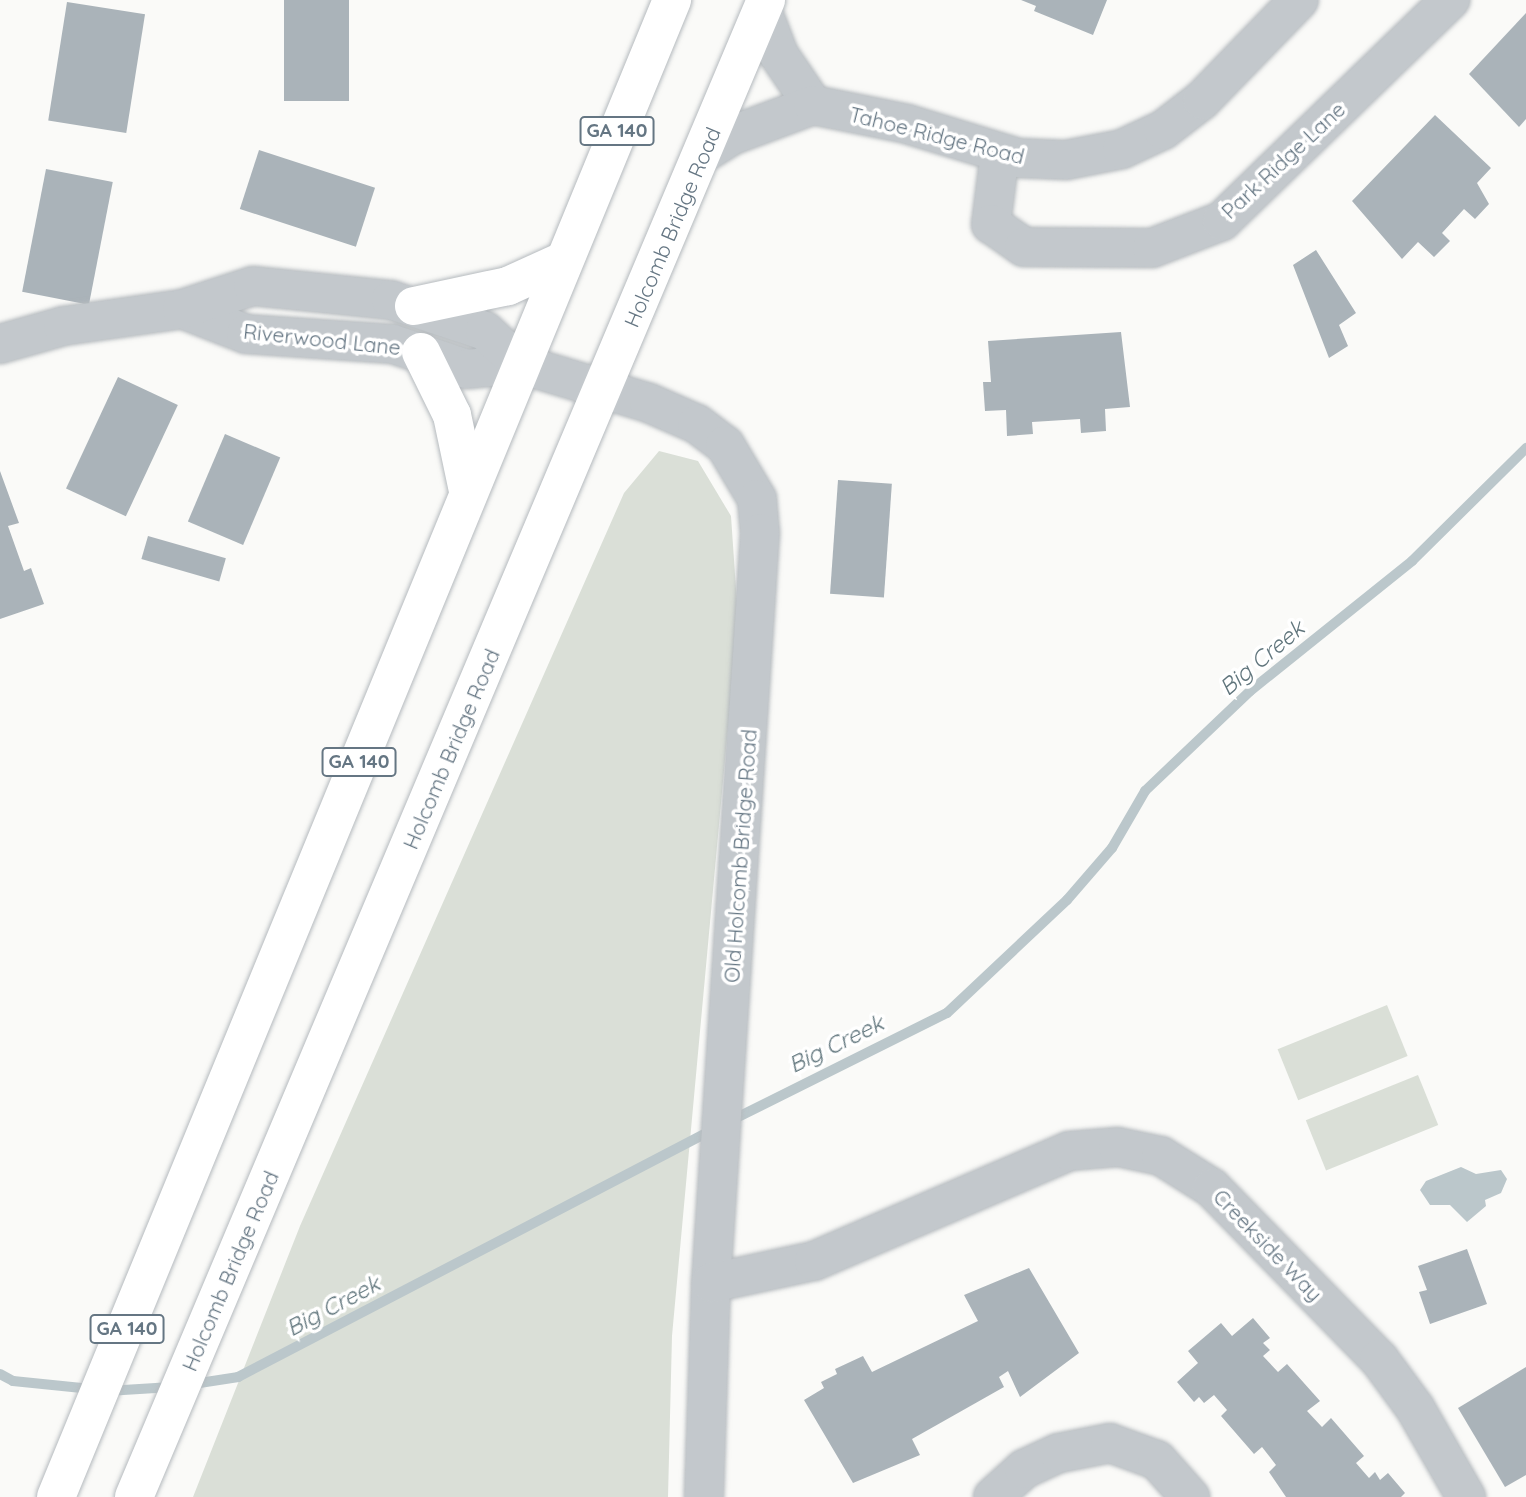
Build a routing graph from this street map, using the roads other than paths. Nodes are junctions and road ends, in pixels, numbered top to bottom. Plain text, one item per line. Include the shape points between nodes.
1 (672, 0) edge
2 (1298, 0) edge
3 (1450, 0) edge
4 (764, 5) edge
5 (813, 105) junction
6 (704, 153) junction
7 (999, 153) junction
8 (563, 261) junction
9 (414, 306) junction
10 (182, 309) junction
11 (0, 344) edge
12 (421, 352) junction
13 (520, 364) junction
14 (605, 389) junction
15 (468, 491) junction
16 (711, 1283) junction
17 (56, 1497) edge
18 (134, 1497) edge
19 (704, 1497) edge
20 (993, 1497) edge
21 (1190, 1497) edge
22 (1466, 1497) edge

1 - 8 main road, GA 140
2 - 7 street, Tahoe Ridge Road via 1202,100 1163,130 1122,149 1066,160
3 - 7 street, Park Ridge Lane via 1222,221 1152,248 1024,247 991,224
4 - 5 street via 779,55
4 - 6 main road, Holcomb Bridge Road / GA 140
5 - 6 street via 733,135
5 - 7 street, Tahoe Ridge Road via 906,124
6 - 14 main road, Holcomb Bridge Road / GA 140
8 - 9 main road via 508,286
8 - 13 main road, GA 140
9 - 10 street, Riverwood Lane via 342,291 253,286
9 - 13 street, Riverwood Lane via 485,331
10 - 11 street, Riverwood Lane via 63,326
10 - 12 street, Riverwood Lane via 246,334 362,340
12 - 13 street, Riverwood Lane via 467,369
12 - 15 main road via 452,415
13 - 14 street, Old Holcomb Bridge Road
13 - 15 main road, GA 140
14 - 16 street, Old Holcomb Bridge Road via 697,424 724,445 757,499 760,533
14 - 18 main road, Holcomb Bridge Road / GA 140
15 - 17 main road, GA 140
16 - 19 street, Old Holcomb Bridge Road
16 - 22 street, Creekside Way via 814,1261 1069,1151 1118,1147 1161,1156 1212,1188 1379,1359 1415,1408
20 - 21 street via 1024,1469 1059,1453 1110,1443 1157,1460

